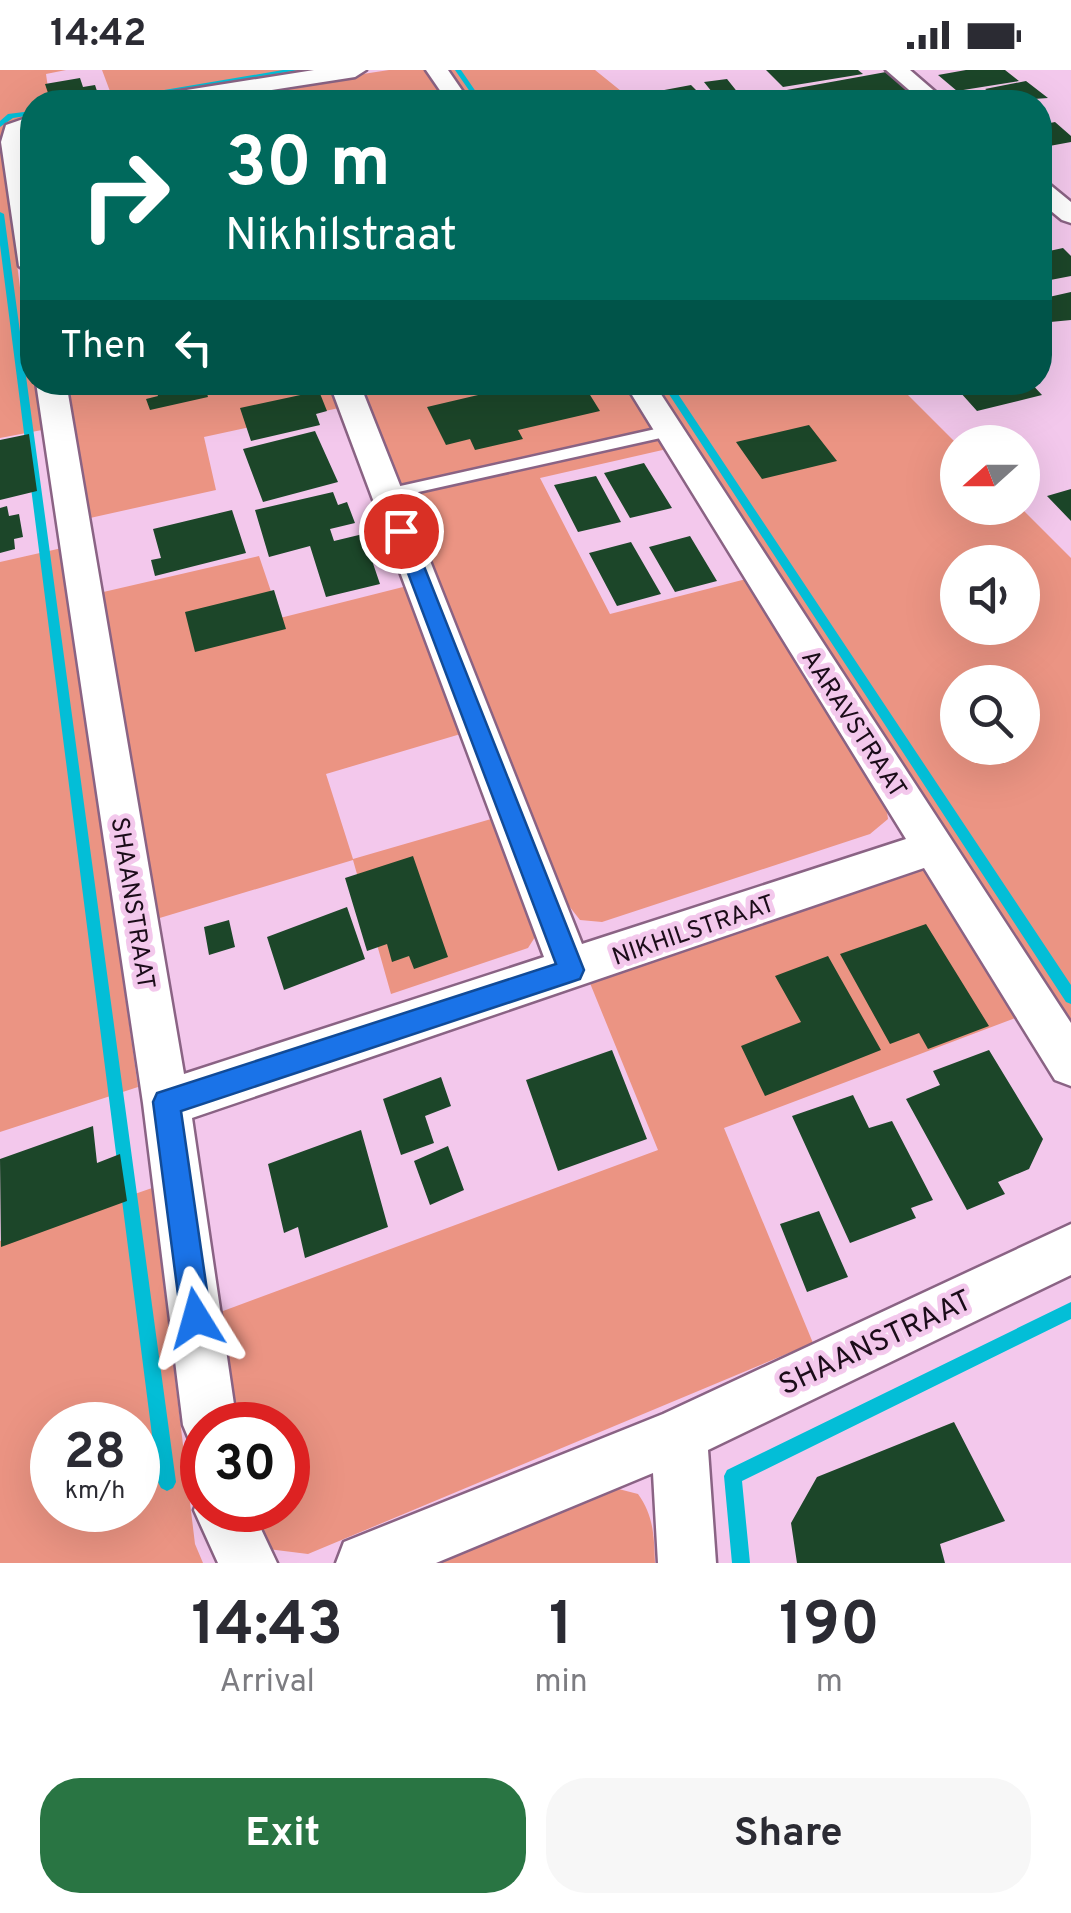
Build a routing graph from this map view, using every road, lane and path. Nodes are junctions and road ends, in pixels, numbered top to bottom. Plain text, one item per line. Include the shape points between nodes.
1 (354, 70) edge
2 (897, 70) edge
3 (261, 90) edge
4 (921, 90) edge
5 (20, 127) edge
6 (20, 192) edge
7 (53, 395) edge
8 (349, 395) edge
9 (646, 395) edge
10 (669, 431) junction
11 (387, 494) junction
12 (935, 847) junction
13 (571, 970) junction
14 (1071, 1064) edge
15 (166, 1102) junction
16 (1071, 1250) edge
17 (207, 1402) edge
18 (679, 1435) junction
19 (233, 1532) edge
20 (248, 1563) edge
21 (364, 1563) edge
22 (687, 1563) edge

1 - 3 street
2 - 4 street
5 - 6 street via 12,142
7 - 15 street, SHAANSTRAAT
8 - 11 street
9 - 10 street, AARAVSTRAAT
10 - 11 lane
10 - 12 street, AARAVSTRAAT
11 - 13 street
12 - 13 street, NIKHILSTRAAT
12 - 14 street, AARAVSTRAAT
13 - 15 street, NIKHILSTRAAT
15 - 17 street, SHAANSTRAAT
16 - 18 street, SHAANSTRAAT
18 - 21 street, SHAANSTRAAT
18 - 22 street
19 - 20 street

